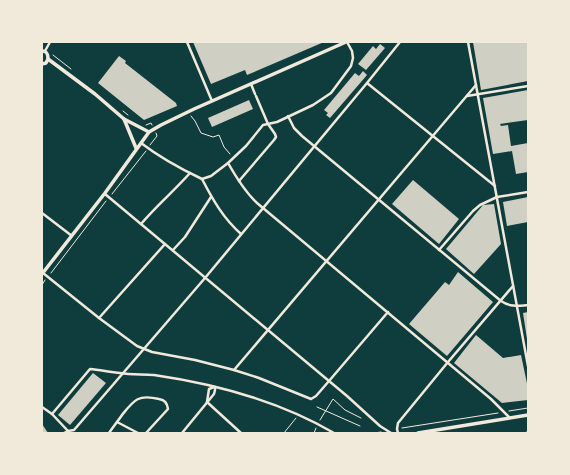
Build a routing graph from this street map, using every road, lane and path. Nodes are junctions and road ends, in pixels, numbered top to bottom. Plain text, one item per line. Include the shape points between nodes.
1 (50, 42) edge
2 (187, 42) edge
3 (346, 42) edge
4 (400, 42) edge
5 (468, 42) edge
6 (43, 51) edge
7 (48, 58) junction
8 (42, 64) edge
9 (367, 83) junction
10 (251, 84) junction
11 (476, 85) junction
12 (528, 86) edge
13 (478, 94) junction
14 (466, 96) junction
15 (212, 101) junction
16 (188, 112) junction
17 (288, 116) junction
18 (124, 119) junction
19 (151, 123) dead end
20 (268, 124) junction
21 (154, 129) junction
22 (149, 132) junction
23 (432, 136) junction
24 (141, 143) junction
25 (314, 146) junction
26 (136, 148) junction
27 (148, 148) junction
28 (233, 158) junction
29 (228, 163) junction
30 (190, 173) junction
31 (202, 179) junction
32 (240, 181) junction
33 (495, 187) junction
34 (528, 192) edge
35 (104, 193) junction
36 (110, 197) junction
37 (211, 197) junction
38 (498, 197) junction
39 (378, 200) junction
40 (263, 208) junction
41 (42, 212) edge
42 (141, 224) junction
43 (241, 234) junction
44 (72, 236) junction
45 (164, 244) junction
46 (173, 250) junction
47 (439, 250) junction
48 (326, 261) junction
49 (42, 274) edge
50 (48, 277) junction
51 (205, 278) junction
52 (42, 284) edge
53 (513, 286) junction
54 (501, 301) junction
55 (528, 304) edge
56 (517, 306) junction
57 (388, 312) junction
58 (99, 318) junction
59 (268, 330) junction
60 (144, 349) junction
61 (448, 362) junction
62 (528, 366) edge
63 (234, 370) junction
64 (122, 374) junction
65 (329, 381) junction
66 (215, 387) junction
67 (206, 402) junction
68 (42, 407) edge
69 (317, 407) dead end
70 (528, 408) edge
71 (504, 412) junction
72 (52, 414) junction
73 (299, 415) junction
74 (528, 415) edge
75 (361, 418) dead end
76 (510, 418) junction
77 (117, 422) junction
78 (320, 422) dead end
79 (360, 426) dead end
80 (316, 428) dead end
81 (397, 429) junction
82 (68, 431) junction
83 (386, 431) junction
84 (75, 432) edge
85 (64, 433) edge
86 (109, 433) edge
87 (138, 433) edge
88 (146, 433) edge
89 (182, 433) edge
90 (241, 433) edge
91 (284, 433) edge
92 (314, 433) edge
93 (334, 433) edge
94 (374, 433) edge
95 (391, 433) edge
96 (398, 433) edge
97 (418, 433) edge

1 - 6 street
2 - 15 street
3 - 10 street
3 - 17 street via 352,51 351,66 331,93 313,105
4 - 9 street
5 - 11 street
6 - 7 street via 47,53
7 - 8 street
7 - 18 street
9 - 23 street
9 - 25 street
10 - 15 street
10 - 20 street
11 - 13 street
11 - 14 street
12 - 13 street
13 - 14 street
13 - 33 street
14 - 23 street
15 - 16 street
16 - 21 street
16 - 28 path via 200,133 213,137 219,135
17 - 20 street
17 - 25 street via 294,128
18 - 22 street
18 - 26 street
19 - 21 path
20 - 28 street via 264,125
20 - 32 street via 276,137
21 - 22 street
21 - 27 path via 157,136
22 - 24 street
23 - 33 street
23 - 39 street
24 - 26 street
24 - 27 street
25 - 39 street
25 - 40 street
26 - 35 street
27 - 30 street
27 - 36 path
28 - 29 street
29 - 31 street via 211,176
29 - 32 street
30 - 31 street
30 - 42 street
31 - 37 street
32 - 40 street
33 - 38 street
34 - 38 street
35 - 36 street
35 - 44 street
36 - 42 street
36 - 50 path
37 - 43 street
37 - 46 street via 185,237
38 - 47 street via 473,211
38 - 53 street
39 - 47 street
39 - 48 street
40 - 43 street
40 - 48 street
41 - 44 street
42 - 45 street
43 - 51 street
44 - 49 street
45 - 46 street
45 - 58 street
46 - 51 street
47 - 54 street
48 - 57 street
48 - 59 street
49 - 50 street
50 - 52 path
50 - 58 street
51 - 59 street
51 - 60 street
53 - 54 street
53 - 56 street
54 - 56 street via 507,305
54 - 61 street
55 - 56 street
56 - 62 street
57 - 61 street
57 - 65 street
58 - 60 street
59 - 63 street
59 - 65 street
60 - 63 street
60 - 64 street
61 - 71 street
61 - 81 street via 398,423
63 - 65 street via 309,398 313,398
64 - 66 street via 152,375
64 - 72 street via 90,369
64 - 84 street
65 - 83 street
66 - 67 street via 214,394
66 - 67 street via 209,389
66 - 73 street
67 - 89 street
67 - 90 street
68 - 72 street
69 - 79 path
70 - 71 path
71 - 76 street
71 - 81 path
72 - 82 street
73 - 91 path
73 - 93 street
74 - 76 street
75 - 78 path via 345,410 333,399
76 - 97 street
77 - 86 street
77 - 87 street
77 - 88 street via 134,401 150,397 162,399 168,409
80 - 92 path
81 - 96 street
82 - 84 street
82 - 85 street
83 - 94 path
83 - 95 street

